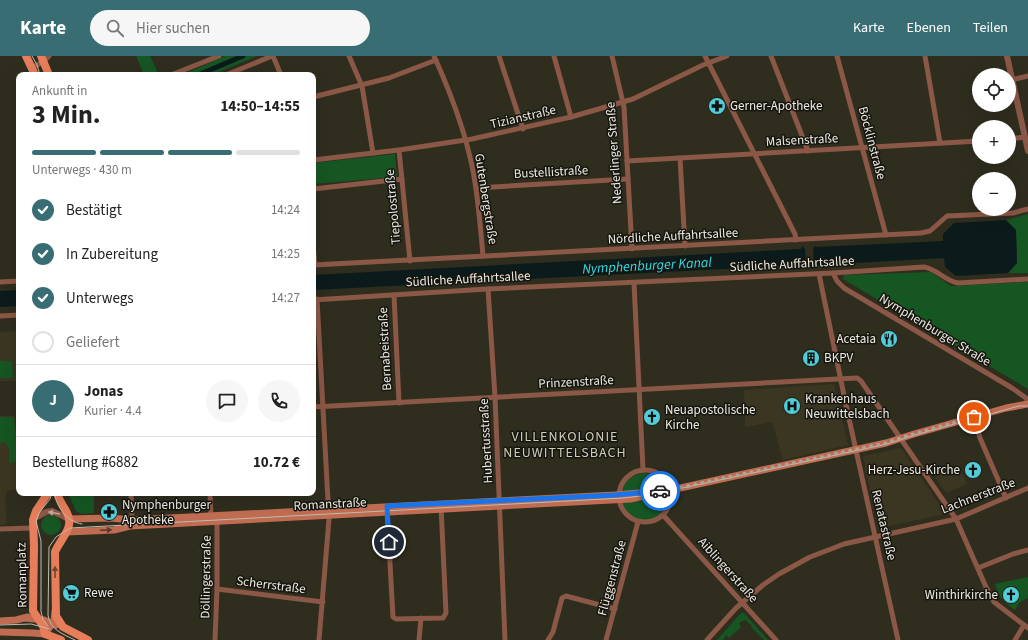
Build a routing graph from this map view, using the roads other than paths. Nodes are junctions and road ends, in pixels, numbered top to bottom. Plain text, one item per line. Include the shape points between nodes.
1 (26, 56) edge
2 (219, 56) edge
3 (273, 56) edge
4 (349, 56) edge
5 (499, 56) edge
6 (554, 56) edge
7 (612, 56) edge
8 (705, 56) edge
9 (727, 56) edge
10 (771, 56) edge
11 (837, 56) edge
12 (925, 56) edge
13 (1007, 56) edge
14 (45, 58) edge
15 (435, 58) edge
16 (709, 63) junction
17 (1009, 68) edge
18 (34, 71) edge
19 (48, 72) edge
20 (179, 72) edge
21 (233, 72) edge
22 (279, 72) edge
23 (1028, 76) edge
24 (1016, 79) edge
25 (362, 86) junction
26 (316, 96) edge
27 (1016, 100) edge
28 (623, 102) junction
29 (571, 117) junction
30 (523, 129) junction
31 (1025, 137) junction
32 (1016, 138) edge
33 (466, 140) junction
34 (972, 141) edge
35 (940, 143) junction
36 (862, 147) junction
37 (399, 150) junction
38 (808, 150) junction
39 (1028, 151) edge
40 (373, 154) junction
41 (755, 154) junction
42 (680, 158) junction
43 (316, 160) edge
44 (627, 161) junction
45 (402, 179) junction
46 (628, 179) junction
47 (476, 188) junction
48 (316, 189) edge
49 (1028, 209) edge
50 (886, 235) junction
51 (796, 240) junction
52 (685, 246) junction
53 (632, 249) junction
54 (483, 256) junction
55 (410, 260) junction
56 (316, 265) edge
57 (819, 274) junction
58 (833, 274) junction
59 (1028, 279) edge
60 (16, 281) edge
61 (0, 282) edge
62 (634, 283) junction
63 (488, 289) junction
64 (394, 295) junction
65 (316, 300) edge
66 (316, 313) edge
67 (0, 316) edge
68 (16, 316) edge
69 (841, 379) junction
70 (639, 389) junction
71 (495, 397) junction
72 (399, 403) junction
73 (1028, 403) edge
74 (323, 406) junction
75 (316, 407) edge
76 (974, 417) junction
77 (900, 439) junction
78 (856, 450) junction
79 (643, 470) junction
80 (1028, 488) edge
81 (668, 491) junction
82 (46, 496) edge
83 (58, 496) edge
84 (131, 496) edge
85 (210, 496) edge
86 (618, 498) junction
87 (1006, 498) junction
88 (500, 504) junction
89 (441, 507) junction
90 (387, 510) junction
91 (329, 513) junction
92 (34, 515) junction
93 (663, 515) junction
94 (211, 516) junction
95 (69, 519) junction
96 (956, 519) junction
97 (217, 522) junction
98 (638, 522) junction
99 (132, 523) junction
100 (33, 528) junction
101 (0, 529) edge
102 (67, 532) junction
103 (875, 537) junction
104 (1028, 550) edge
105 (978, 568) junction
106 (217, 589) junction
107 (323, 602) junction
108 (742, 602) junction
109 (615, 609) junction
110 (34, 611) junction
111 (55, 611) junction
112 (25, 618) junction
113 (420, 618) junction
114 (38, 620) junction
115 (0, 621) edge
116 (53, 623) junction
117 (63, 627) junction
118 (1026, 627) edge
119 (0, 632) edge
120 (45, 637) edge
121 (61, 640) edge
122 (88, 640) edge
123 (215, 640) edge
124 (319, 640) edge
125 (419, 640) edge
126 (505, 640) edge
127 (548, 640) edge
128 (606, 640) edge
129 (708, 640) edge
130 (776, 640) edge
131 (898, 640) edge
132 (1015, 640) edge

1 - 18 main road
2 - 20 street
3 - 21 street
3 - 22 street
4 - 25 street
5 - 30 street
6 - 29 street
7 - 28 street, Nederlinger Straße
8 - 16 street
9 - 16 street, Tizianstraße
10 - 38 street
11 - 36 street, Böcklinstraße
12 - 35 street
13 - 17 street
14 - 18 street
14 - 19 main road
15 - 25 street via 407,72
15 - 33 street, Gutenbergstraße
16 - 28 street, Tizianstraße
16 - 41 street
23 - 24 street
25 - 26 street
25 - 40 street
27 - 31 street
28 - 29 street, Tizianstraße
28 - 44 street, Nederlinger Straße
29 - 30 street, Tizianstraße
30 - 33 street, Tizianstraße
31 - 32 street
31 - 39 street
33 - 37 street, Tizianstraße
33 - 47 street, Gutenbergstraße
34 - 35 street, Malsenstraße
35 - 36 street, Malsenstraße
36 - 38 street, Malsenstraße
36 - 50 street, Böcklinstraße
37 - 40 street, Tizianstraße
37 - 45 street, Tiepolostraße
38 - 41 street, Malsenstraße
40 - 43 street, Tizianstraße
41 - 42 street, Malsenstraße
41 - 51 street
42 - 44 street, Malsenstraße
42 - 52 street
44 - 46 street, Nederlinger Straße
45 - 48 street
45 - 55 street, Tiepolostraße
46 - 47 street, Bustellistraße
46 - 53 street, Nederlinger Straße
47 - 54 street, Gutenbergstraße
49 - 50 street, Nördliche Auffahrtsallee via 1013,213 947,216 930,231
50 - 51 street, Nördliche Auffahrtsallee
51 - 52 street, Nördliche Auffahrtsallee
52 - 53 street, Nördliche Auffahrtsallee
53 - 54 street, Nördliche Auffahrtsallee
54 - 55 street, Nördliche Auffahrtsallee
55 - 56 street, Nördliche Auffahrtsallee
57 - 58 street, Südliche Auffahrtsallee
57 - 62 street, Südliche Auffahrtsallee
57 - 69 street, Renatastraße
58 - 59 street, Südliche Auffahrtsallee via 924,267 958,283
58 - 73 street, Nymphenburger Straße via 844,288 1012,388 1026,398
60 - 61 street
62 - 63 street, Südliche Auffahrtsallee
62 - 70 street
63 - 64 street, Südliche Auffahrtsallee
63 - 71 street, Hubertusstraße
64 - 65 street, Südliche Auffahrtsallee
64 - 72 street, Bernabeistraße
66 - 74 street
67 - 68 street
69 - 70 street, Prinzenstraße
69 - 77 street, Prinzenstraße via 857,378 861,381
69 - 78 street, Renatastraße
70 - 71 street, Prinzenstraße
70 - 79 street
71 - 72 street, Prinzenstraße
71 - 88 street, Hubertusstraße
72 - 74 street, Prinzenstraße
73 - 76 main road, Romanstraße
74 - 75 street, Prinzenstraße
74 - 91 street
76 - 77 main road, Romanstraße
76 - 87 street via 980,438
77 - 78 main road, Romanstraße
77 - 96 street
78 - 81 main road, Romanstraße
78 - 103 street, Renatastraße
79 - 81 street via 660,475 667,482
79 - 86 street via 633,472 625,478 620,486
80 - 87 street, Lachnerstraße
81 - 86 main road, Romanstraße
81 - 93 street via 670,502
82 - 92 main road
83 - 95 main road
84 - 99 street
85 - 94 street, Döllingerstraße
86 - 88 main road, Romanstraße
86 - 98 street via 620,507 626,515
87 - 96 street, Lachnerstraße
88 - 89 main road, Romanstraße
88 - 126 street, Hubertusstraße
89 - 90 main road, Romanstraße
89 - 113 street via 446,614 443,618
90 - 91 main road, Romanstraße
90 - 113 street via 392,616 396,619
91 - 94 main road, Romanstraße
91 - 97 main road, Romanstraße
91 - 107 street
95 -> 92 street via 52,511
92 - 100 main road, Romanplatz
93 - 98 street via 652,522
93 - 108 street, Aiblingerstraße
94 - 97 street, Döllingerstraße
94 - 99 main road, Romanstraße
95 - 99 main road, Romanstraße via 110,518
95 - 102 main road
96 - 103 street, Lachnerstraße
96 - 105 street
97 - 99 main road, Romanstraße
97 - 106 street, Döllingerstraße
98 - 109 street, Flüggenstraße
102 -> 99 main road, Romanstraße via 114,530
100 - 101 street
100 - 110 main road, Romanplatz
111 -> 102 main road via 55,552
103 - 108 street, Lachnerstraße via 844,544 804,560 769,581
103 - 131 street, Renatastraße
104 - 105 street
105 - 118 street via 994,602
106 - 107 street, Scherrstraße
106 - 123 street, Döllingerstraße
107 - 124 street
108 - 129 street, Lachnerstraße
108 - 130 street, Aiblingerstraße
109 - 127 street via 563,596 553,632
109 - 128 street, Flüggenstraße
110 - 112 main road
110 - 114 main road, Romanplatz
111 - 116 main road
111 - 117 main road
112 - 114 main road
112 - 115 main road
113 - 125 street
114 - 116 main road
114 - 120 main road, Romanplatz via 43,626
116 - 117 main road
116 - 120 main road
117 - 122 main road
118 - 132 street
119 - 120 main road via 33,633
120 - 121 main road

